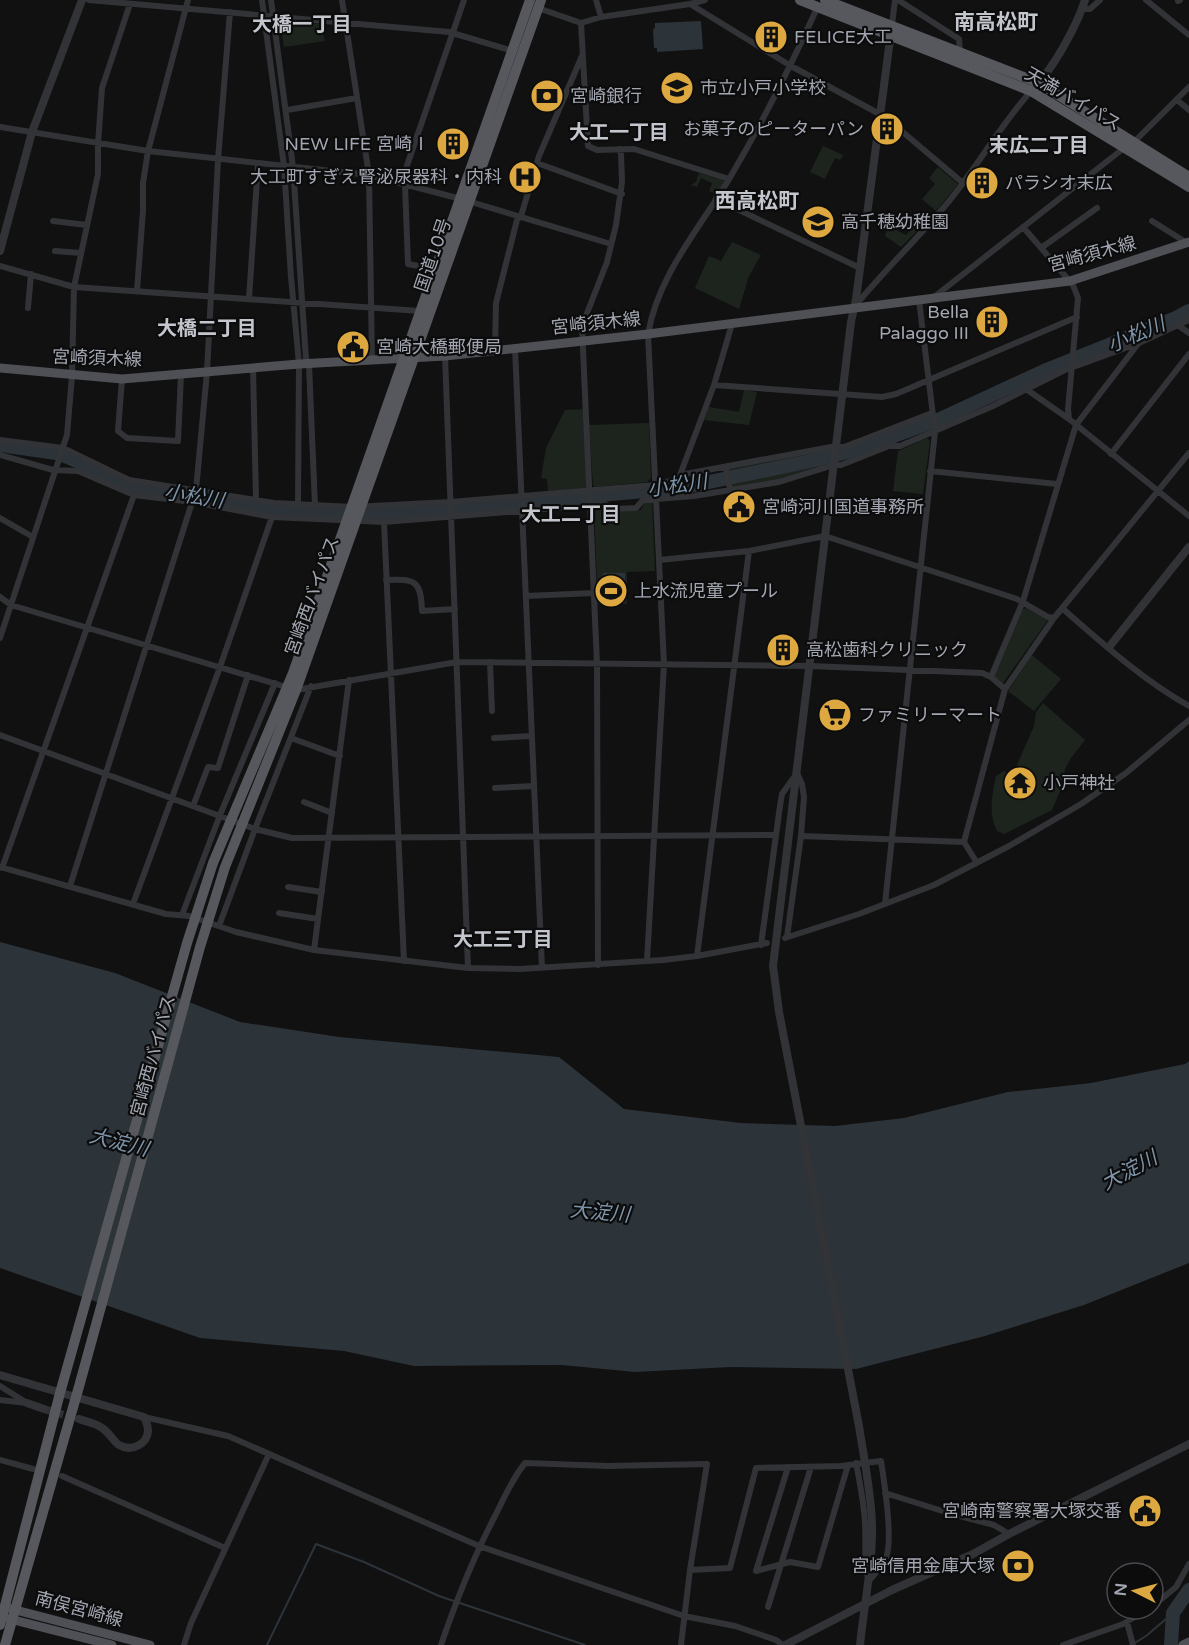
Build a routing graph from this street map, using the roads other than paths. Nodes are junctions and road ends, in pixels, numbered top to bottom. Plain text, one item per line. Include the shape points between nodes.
1 (82, 0) edge
2 (88, 0) edge
3 (188, 0) edge
4 (262, 0) edge
5 (272, 0) edge
6 (342, 0) edge
7 (464, 0) edge
8 (596, 0) edge
9 (705, 0) edge
10 (800, 0) edge
11 (896, 0) edge
12 (1085, 0) edge
13 (1100, 0) edge
14 (1150, 1) edge
15 (821, 2) edge
16 (536, 3) edge
17 (686, 3) edge
18 (130, 4) junction
19 (186, 9) junction
20 (1082, 9) junction
21 (230, 12) junction
22 (264, 16) junction
23 (274, 16) junction
24 (601, 17) junction
25 (345, 22) junction
26 (581, 23) junction
27 (891, 30) junction
28 (453, 32) junction
29 (1189, 35) edge
30 (960, 51) junction
31 (517, 53) junction
32 (582, 56) junction
33 (791, 66) junction
34 (1035, 87) junction
35 (1189, 87) edge
36 (357, 98) junction
37 (1177, 100) junction
38 (287, 110) junction
39 (1189, 110) edge
40 (880, 114) junction
41 (0, 127) edge
42 (32, 132) junction
43 (98, 144) junction
44 (1129, 145) junction
45 (618, 149) junction
46 (148, 151) junction
47 (218, 160) junction
48 (537, 163) junction
49 (258, 164) junction
50 (284, 166) junction
51 (293, 167) junction
52 (369, 175) junction
53 (1189, 177) edge
54 (729, 179) junction
55 (963, 183) junction
56 (405, 185) junction
57 (1189, 187) edge
58 (622, 194) junction
59 (716, 199) junction
60 (465, 200) junction
61 (1096, 208) dead end
62 (521, 216) junction
63 (53, 221) dead end
64 (1152, 221) dead end
65 (87, 225) junction
66 (1023, 227) junction
67 (1188, 243) edge
68 (611, 244) junction
69 (1041, 248) junction
70 (0, 251) edge
71 (55, 251) dead end
72 (81, 253) junction
73 (0, 266) edge
74 (860, 268) junction
75 (435, 269) junction
76 (31, 274) junction
77 (1070, 281) junction
78 (74, 287) junction
79 (137, 291) junction
80 (210, 297) junction
81 (933, 298) junction
82 (249, 299) junction
83 (919, 300) junction
84 (293, 302) junction
85 (303, 303) junction
86 (371, 307) junction
87 (28, 308) dead end
88 (853, 309) junction
89 (420, 311) junction
90 (1077, 317) junction
91 (1189, 320) edge
92 (732, 324) junction
93 (1179, 326) junction
94 (1189, 333) edge
95 (648, 334) junction
96 (584, 340) junction
97 (1139, 343) junction
98 (514, 348) junction
99 (495, 351) junction
100 (1189, 354) edge
101 (445, 356) junction
102 (409, 359) junction
103 (372, 361) junction
104 (304, 364) junction
105 (0, 368) edge
106 (254, 368) junction
107 (1071, 368) junction
108 (207, 372) junction
109 (181, 375) junction
110 (72, 376) junction
111 (122, 379) junction
112 (929, 380) junction
113 (714, 384) junction
114 (1026, 389) junction
115 (844, 393) junction
116 (932, 413) junction
117 (1069, 419) junction
118 (1076, 425) junction
119 (935, 432) junction
120 (0, 440) edge
121 (63, 448) junction
122 (836, 448) junction
123 (1189, 453) edge
124 (1111, 454) junction
125 (0, 455) edge
126 (834, 465) junction
127 (726, 468) junction
128 (55, 470) junction
129 (930, 471) junction
130 (680, 475) junction
131 (1058, 484) junction
132 (655, 485) junction
133 (196, 490) junction
134 (590, 490) junction
135 (730, 490) junction
136 (1157, 492) junction
137 (134, 495) junction
138 (521, 495) junction
139 (256, 499) junction
140 (656, 499) junction
141 (193, 502) junction
142 (451, 502) junction
143 (298, 504) junction
144 (315, 505) junction
145 (591, 506) junction
146 (888, 508) dead end
147 (522, 510) junction
148 (926, 512) junction
149 (355, 514) junction
150 (451, 516) junction
151 (1189, 516) edge
152 (272, 517) junction
153 (0, 518) edge
154 (384, 522) junction
155 (33, 537) junction
156 (825, 537) junction
157 (1189, 547) edge
158 (749, 551) junction
159 (659, 560) junction
160 (920, 567) junction
161 (386, 580) junction
162 (594, 593) junction
163 (526, 596) junction
164 (0, 597) edge
165 (1023, 602) junction
166 (11, 605) junction
167 (1062, 608) junction
168 (455, 609) junction
169 (1054, 618) junction
170 (88, 628) junction
171 (0, 638) edge
172 (147, 645) junction
173 (1108, 647) junction
174 (457, 662) junction
175 (490, 662) junction
176 (528, 663) junction
177 (597, 664) junction
178 (664, 664) junction
179 (735, 665) junction
180 (810, 666) junction
181 (220, 667) junction
182 (909, 670) junction
183 (391, 673) junction
184 (248, 675) junction
185 (991, 676) junction
186 (349, 680) junction
187 (275, 684) junction
188 (311, 686) junction
189 (292, 688) junction
190 (1005, 689) junction
191 (1189, 706) edge
192 (492, 711) dead end
193 (1189, 720) edge
194 (0, 735) edge
195 (531, 736) junction
196 (291, 738) junction
197 (494, 738) dead end
198 (44, 751) junction
199 (340, 756) junction
200 (106, 773) junction
201 (797, 774) junction
202 (534, 786) junction
203 (495, 788) dead end
204 (171, 798) junction
205 (304, 802) dead end
206 (193, 806) junction
207 (332, 813) junction
208 (220, 815) junction
209 (255, 829) junction
210 (713, 835) junction
211 (776, 835) junction
212 (463, 836) junction
213 (537, 836) junction
214 (597, 836) junction
215 (654, 836) junction
216 (801, 836) junction
217 (329, 837) junction
218 (399, 837) junction
219 (891, 840) junction
220 (964, 843) junction
221 (977, 863) junction
222 (1, 867) edge
223 (70, 886) junction
224 (288, 887) dead end
225 (322, 892) junction
226 (133, 904) junction
227 (885, 904) junction
228 (279, 913) dead end
229 (182, 915) junction
230 (318, 919) junction
231 (219, 926) junction
232 (314, 950) junction
233 (697, 957) junction
234 (404, 961) junction
235 (646, 961) junction
236 (598, 965) junction
237 (468, 968) junction
238 (542, 968) junction
239 (0, 1375) edge
240 (0, 1386) edge
241 (60, 1393) junction
242 (76, 1396) junction
243 (0, 1400) edge
244 (27, 1403) junction
245 (44, 1409) tunnel mouth
246 (144, 1417) junction
247 (79, 1419) tunnel mouth
248 (1189, 1444) edge
249 (269, 1454) junction
250 (0, 1460) edge
251 (856, 1463) junction
252 (848, 1465) junction
253 (788, 1467) junction
254 (811, 1467) junction
255 (33, 1469) dead end
256 (62, 1476) dead end
257 (885, 1493) junction
258 (1009, 1534) junction
259 (479, 1546) junction
260 (225, 1548) junction
261 (1189, 1564) edge
262 (781, 1565) junction
263 (690, 1570) junction
264 (868, 1583) junction
265 (1165, 1596) edge
266 (864, 1604) junction
267 (768, 1607) dead end
268 (5, 1614) edge
269 (684, 1616) junction
270 (1128, 1622) joint
271 (1189, 1642) edge
272 (1133, 1643) edge
273 (5, 1645) edge
274 (111, 1645) edge
275 (150, 1645) edge
276 (184, 1645) edge
277 (441, 1645) edge
278 (681, 1645) edge
279 (784, 1645) edge
280 (860, 1645) edge
281 (1063, 1645) edge
282 (1183, 1645) edge

1 - 42 street
2 - 18 street
3 - 19 street
4 - 22 street
5 - 23 street
6 - 25 street
7 - 28 street
8 - 24 street
9 - 17 street
10 - 15 highway, 天満バイパス
11 - 27 street
11 - 30 street via 959,39
12 - 20 street
13 - 20 street via 1090,9
14 - 29 street
15 - 27 highway, 天満バイパス
15 - 33 street
16 - 26 street
16 - 31 highway, 国道10号
17 - 24 street
17 - 33 street
18 - 19 street
18 - 43 street via 102,88
19 - 21 street
19 - 46 street
20 - 34 street
21 - 22 street
21 - 47 street
22 - 23 street
22 - 50 street
23 - 25 street
23 - 38 street
24 - 26 street
25 - 28 street
25 - 36 street
26 - 32 street
27 - 30 highway, 天満バイパス
27 - 34 highway, 天満バイパス
27 - 40 street
28 - 31 street
28 - 56 street via 405,170
30 - 34 highway, 天満バイパス
31 - 60 highway, 国道10号
32 - 45 street via 588,146 597,150
32 - 48 street
33 - 40 street
33 - 54 street
34 - 44 highway, 天満バイパス
34 - 55 street
35 - 37 street
36 - 38 street
36 - 52 street
37 - 39 street
37 - 44 street
38 - 51 street
40 - 55 street
40 - 74 street
41 - 42 street
42 - 43 street
42 - 70 street
43 - 46 street
43 - 65 street via 98,174
44 - 53 highway, 天満バイパス
44 - 57 highway, 天満バイパス
44 - 66 street
45 - 54 street via 634,149
45 - 58 street
46 - 47 street
46 - 79 street
47 - 49 street
47 - 80 street
48 - 58 street
48 - 62 street
49 - 50 street
49 - 82 street
50 - 51 street
50 - 84 street
51 - 52 street
51 - 85 street
52 - 56 street
52 - 86 street
54 - 59 street
55 - 88 street
56 - 60 street
56 - 75 street via 408,264
58 - 68 street
59 - 74 street
59 - 95 street via 670,274
60 - 62 street
60 - 75 highway, 国道10号
60 - 102 highway, 国道10号
61 - 69 street
62 - 68 street
62 - 99 street via 496,303
63 - 65 street
64 - 67 street
65 - 72 street
66 - 69 street
66 - 81 street
67 - 77 main road, 宮崎須木線
68 - 96 street via 584,318
69 - 77 street
71 - 72 street
72 - 78 street
73 - 76 street
74 - 88 street
75 - 89 highway, 国道10号
76 - 78 street
76 - 87 street
77 - 81 main road, 宮崎須木線
77 - 90 street via 1078,298
78 - 79 street
78 - 110 street
79 - 80 street
80 - 82 street
80 - 108 street
81 - 83 main road, 宮崎須木線
82 - 84 street
83 - 88 main road, 宮崎須木線
83 - 112 street
84 - 85 street
84 - 104 street
85 - 86 street
85 - 104 street
86 - 89 street
86 - 103 street
88 - 92 main road, 宮崎須木線
88 - 115 street
89 - 102 highway, 国道10号
90 - 107 street
90 - 112 street
91 - 93 street
92 - 95 main road, 宮崎須木線
92 - 113 street
93 - 94 street
93 - 97 street
95 - 96 main road, 宮崎須木線
95 - 132 street
96 - 98 main road, 宮崎須木線
96 - 134 street
97 - 107 street
97 - 118 street
98 - 99 main road, 宮崎須木線
98 - 138 street
99 - 101 main road, 宮崎須木線
100 - 124 street
101 - 102 main road, 宮崎須木線
101 - 142 street
102 - 103 main road, 宮崎須木線
102 - 149 highway, 国道10号
103 - 104 main road, 宮崎須木線
104 - 106 main road, 宮崎須木線
104 - 143 street
104 - 144 street
105 - 110 main road, 宮崎須木線
106 - 108 main road, 宮崎須木線
106 - 139 street
107 - 114 street
107 - 117 street
108 - 109 main road, 宮崎須木線
108 - 133 street
109 - 111 main road, 宮崎須木線
109 - 111 street via 178,441 127,438 120,434
110 - 111 main road, 宮崎須木線
110 - 121 street
112 - 115 street via 882,397
112 - 116 street
113 - 115 street
113 - 130 street
114 - 117 street
114 - 119 street
115 - 122 street
116 - 119 street
116 - 122 street
117 - 118 street
118 - 124 street
118 - 131 street
119 - 126 street
119 - 129 street
120 - 121 street
121 - 128 street
121 - 133 street via 129,480
122 - 126 street
122 - 127 street
123 - 136 street
124 - 136 street
125 - 128 street
126 - 135 street via 779,482
126 - 156 street
127 - 130 street
127 - 135 street
128 - 137 street via 78,471
128 - 155 street
129 - 131 street
129 - 148 street
130 - 132 street
131 - 165 street
132 - 134 street
132 - 140 street
133 - 139 street
133 - 141 street
134 - 138 street
134 - 145 street
135 - 140 street
136 - 151 street
136 - 167 street
137 - 141 street
137 - 170 street
138 - 142 street
138 - 147 street
139 - 143 street
140 - 145 street via 643,500 636,508
140 - 159 street
141 - 152 street
141 - 172 street
142 - 149 street
142 - 150 street
143 - 144 street
144 - 149 street
145 - 147 street
145 - 162 street
146 - 148 street
147 - 150 street
147 - 163 street
148 - 160 street
149 - 152 street
149 - 154 street
149 - 189 highway, 宮崎西バイパス
150 - 154 street
150 - 168 street
152 - 181 street
153 - 155 street
154 - 161 street
155 - 166 street
156 - 158 street
156 - 160 street
156 - 180 street
157 - 173 street
158 - 159 street
158 - 179 street
159 - 178 street
160 - 165 street
160 - 182 street
161 - 168 street via 414,582 422,592 422,611
161 - 183 street
162 - 163 street
162 - 177 street
163 - 176 street
164 - 166 street
165 - 169 street
165 - 185 street
166 - 170 street
166 - 171 street
167 - 169 street
167 - 173 street
168 - 174 street
169 - 190 street
170 - 172 street
170 - 198 street
172 - 181 street
172 - 200 street
173 - 191 street via 1166,693
174 - 175 street
174 - 183 street
174 - 212 street
175 - 176 street
175 - 192 street
176 - 177 street
176 - 195 street
177 - 178 street
177 - 214 street
178 - 179 street
178 - 215 street
179 - 180 street
179 - 210 street
180 - 182 street
180 - 201 street
181 - 184 street
181 - 204 street
182 - 185 street
182 - 219 street
183 - 186 street
183 - 218 street
184 - 187 street
184 - 206 street via 218,768 208,767
185 - 190 street
186 - 188 street
186 - 199 street
187 - 189 street
187 - 208 street
188 - 189 street
188 - 196 street
189 - 241 highway, 宮崎西バイパス via 213,863
189 - 242 highway, 宮崎西バイパス via 225,867 200,947
190 - 220 street
193 - 221 street via 1126,773
194 - 198 street
195 - 197 street
195 - 202 street
196 - 199 street
196 - 209 street
198 - 200 street
198 - 222 street
199 - 207 street
200 - 204 street
200 - 223 street
201 - 211 street via 782,794
201 - 216 street via 804,797
201 - 264 street via 774,973 869,1489 872,1524
202 - 203 street
202 - 213 street
204 - 206 street
204 - 226 street
205 - 207 street
206 - 208 street
207 - 217 street
208 - 209 street
208 - 229 street
209 - 217 street via 291,838
209 - 231 street
210 - 211 street
210 - 215 street
210 - 233 street
211 - 233 street via 764,944
212 - 213 street
212 - 218 street
212 - 237 street
213 - 214 street
213 - 238 street
214 - 215 street
214 - 236 street
215 - 235 street
216 - 219 street
216 - 227 street via 786,938
217 - 218 street
217 - 225 street
218 - 234 street
219 - 220 street
219 - 227 street
220 - 221 street
221 - 227 street
222 - 223 street
223 - 226 street
224 - 225 street
225 - 230 street
226 - 229 street
228 - 230 street
229 - 231 street
230 - 232 street
231 - 232 street
232 - 234 street
233 - 235 street
234 - 237 street
235 - 236 street
236 - 238 street
237 - 238 street
239 - 241 street
240 - 244 street
241 - 242 street
241 - 268 highway, 宮崎西バイパス
242 - 246 street
242 - 268 highway, 宮崎西バイパス
243 - 244 street
244 - 245 street
246 - 247 street via 147,1437 142,1444 127,1448 118,1445 101,1427
246 - 249 street via 228,1436
248 - 258 street
249 - 259 street
249 - 260 street
250 - 255 street
251 - 252 street
251 - 257 street via 881,1461
251 - 264 street
252 - 254 street
252 - 262 street via 818,1567 790,1562
253 - 254 street
253 - 262 street via 756,1571
253 - 263 street via 756,1468 730,1568
254 - 262 street
256 - 260 street
257 - 258 street via 994,1525
257 - 264 street via 886,1559
258 - 266 street
259 - 263 street via 525,1463 707,1464
259 - 269 street
259 - 277 street
260 - 276 street
261 - 265 street via 1176,1587
262 - 267 street
263 - 269 street
264 - 266 street
266 - 279 street
266 - 280 street
268 - 273 highway, 宮崎西バイパス
268 - 274 main road, 南俣宮崎線
268 - 275 main road, 南俣宮崎線
269 - 278 street
269 - 279 street via 735,1626
270 - 272 street
270 - 281 street
271 - 282 main road

